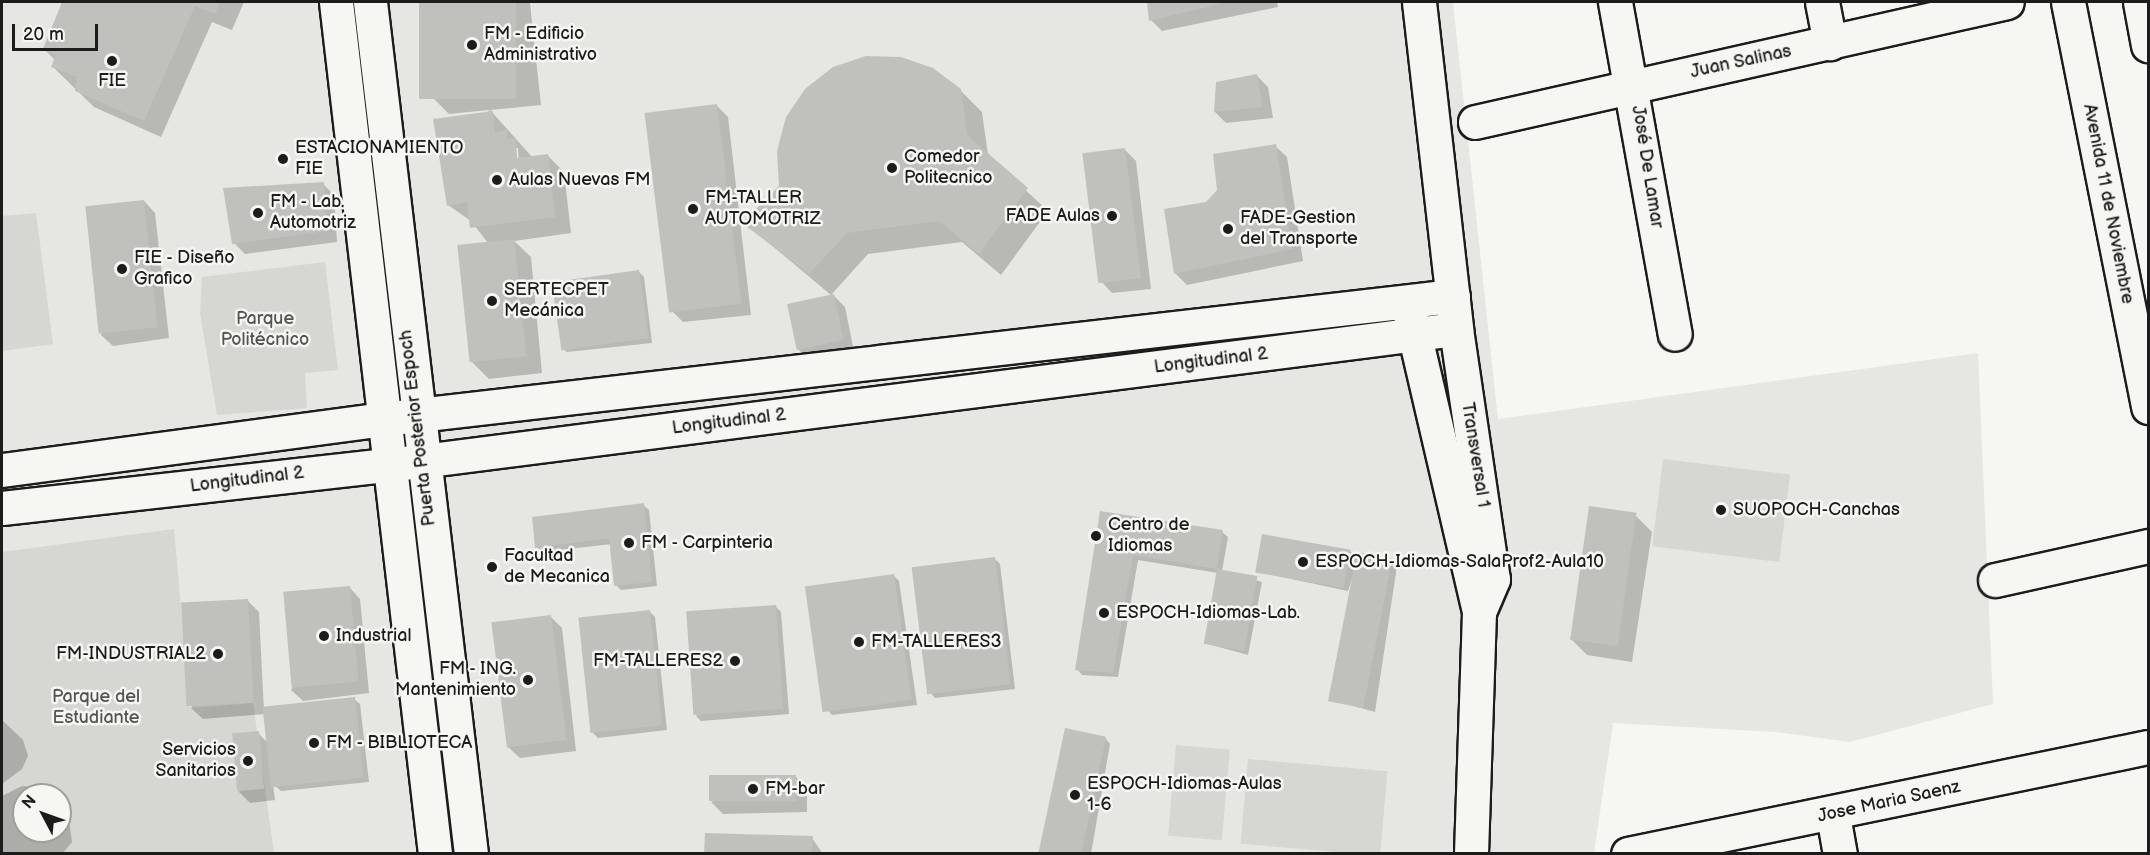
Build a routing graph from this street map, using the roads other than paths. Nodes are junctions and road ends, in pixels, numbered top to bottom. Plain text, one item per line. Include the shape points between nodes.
1 (336, 2) edge
2 (370, 2) edge
3 (1419, 2) edge
4 (1615, 2) edge
5 (1822, 2) edge
6 (2007, 2) edge
7 (2068, 2) edge
8 (2140, 2) edge
9 (1830, 43) junction
10 (2148, 45) edge
11 (1634, 85) junction
12 (1475, 122) dead end
13 (1453, 296) junction
14 (1407, 302) junction
15 (1456, 329) junction
16 (1675, 334) dead end
17 (1414, 335) junction
18 (758, 376) junction
19 (2148, 407) edge
20 (416, 415) junction
21 (761, 418) junction
22 (383, 419) junction
23 (422, 461) junction
24 (388, 464) junction
25 (2, 470) edge
26 (2, 508) edge
27 (2148, 546) edge
28 (1995, 580) dead end
29 (1479, 612) junction
30 (2148, 747) edge
31 (1833, 815) junction
32 (435, 854) edge
33 (471, 854) edge
34 (1471, 854) edge
35 (1628, 854) edge
36 (1840, 854) edge

1 - 22 street, Puerta Posterior Espoch
2 - 20 street, Puerta Posterior Espoch
3 - 13 street, Transversal 1
4 - 11 street, José De Lamar
5 - 9 street
6 - 9 street, Juan Salinas
7 - 19 street, Avenida 11 de Noviembre
8 - 10 street
9 - 11 street, Juan Salinas
11 - 12 street, Juan Salinas
11 - 16 street, José De Lamar
13 - 14 street, Longitudinal 2
13 - 15 street, Transversal 1
14 - 17 street, Transversal 1
14 - 18 street, Longitudinal 2
15 - 17 street, Longitudinal 2
15 - 29 street, Transversal 1 via 1493,579
17 - 21 street, Longitudinal 2
17 - 29 street, Transversal 1
18 - 20 street, Longitudinal 2
18 - 21 street
20 - 22 street, Longitudinal 2
20 - 23 street, Puerta Posterior Espoch
21 - 23 street, Longitudinal 2
22 - 24 street, Puerta Posterior Espoch
22 - 25 street, Longitudinal 2
23 - 24 street, Longitudinal 2
23 - 33 street, Puerta Posterior Espoch
24 - 26 street, Longitudinal 2
24 - 32 street, Puerta Posterior Espoch
27 - 28 street
29 - 34 street, Transversal 1
30 - 31 street, Jose Maria Saenz
31 - 35 street, Jose Maria Saenz
31 - 36 street

